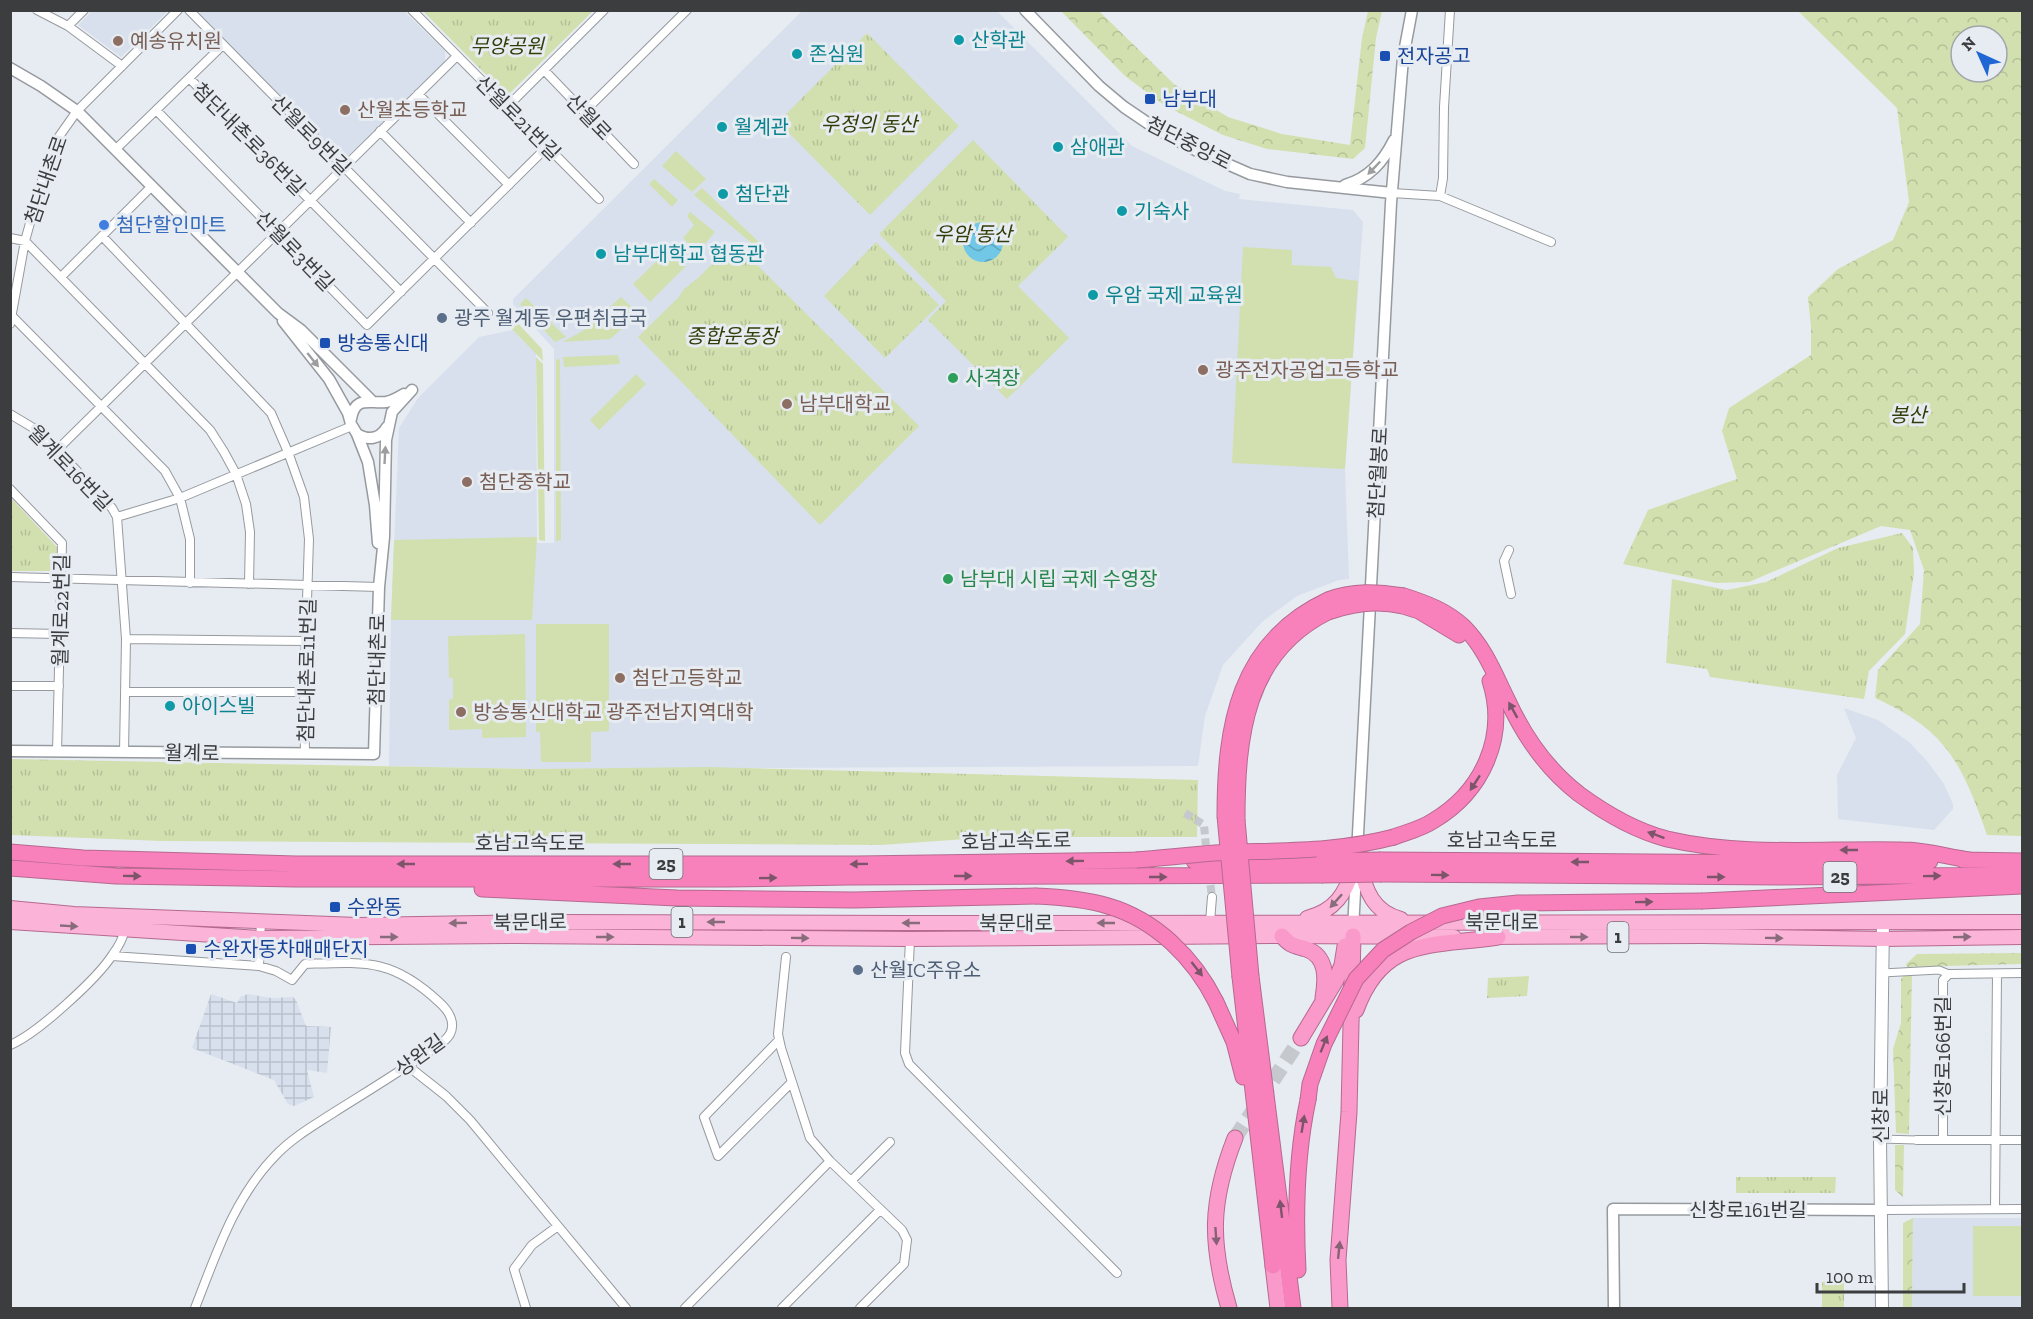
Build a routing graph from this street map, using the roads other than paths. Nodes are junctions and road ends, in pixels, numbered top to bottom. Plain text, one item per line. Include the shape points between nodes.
1 (37, 10) edge
2 (84, 10) edge
3 (178, 10) edge
4 (189, 10) edge
5 (412, 10) edge
6 (604, 10) edge
7 (687, 10) edge
8 (1025, 10) edge
9 (1412, 10) edge
10 (1450, 10) edge
11 (68, 26) junction
12 (223, 45) junction
13 (457, 56) junction
14 (122, 66) junction
15 (10, 69) edge
16 (544, 70) junction
17 (189, 78) junction
18 (418, 94) junction
19 (507, 107) junction
20 (156, 110) junction
21 (77, 111) junction
22 (584, 112) junction
23 (380, 131) junction
24 (1397, 135) junction
25 (547, 147) junction
26 (116, 149) junction
27 (634, 164) dead end
28 (344, 168) junction
29 (509, 185) junction
30 (152, 186) junction
31 (1339, 187) junction
32 (1392, 193) junction
33 (1440, 196) junction
34 (598, 199) dead end
35 (310, 201) junction
36 (471, 223) junction
37 (277, 233) junction
38 (102, 236) junction
39 (10, 238) edge
40 (25, 241) junction
41 (1551, 242) dead end
42 (434, 259) junction
43 (237, 272) junction
44 (61, 278) junction
45 (401, 292) junction
46 (278, 313) junction
47 (488, 313) dead end
48 (11, 320) edge
49 (187, 322) junction
50 (144, 364) junction
51 (374, 401) junction
52 (101, 407) junction
53 (10, 414) edge
54 (388, 424) junction
55 (353, 426) junction
56 (57, 450) junction
57 (288, 452) junction
58 (236, 474) junction
59 (10, 489) edge
60 (180, 498) junction
61 (117, 517) junction
62 (1509, 550) dead end
63 (380, 566) junction
64 (10, 578) edge
65 (61, 578) junction
66 (122, 581) junction
67 (189, 583) junction
68 (249, 585) junction
69 (309, 586) junction
70 (379, 587) junction
71 (1511, 594) dead end
72 (1404, 601) junction
73 (10, 633) edge
74 (60, 634) junction
75 (126, 639) junction
76 (306, 641) junction
77 (10, 686) edge
78 (59, 686) junction
79 (126, 692) junction
80 (304, 692) junction
81 (10, 751) edge
82 (57, 752) junction
83 (124, 752) junction
84 (374, 753) joint
85 (305, 754) junction
86 (10, 852) edge
87 (1358, 853) junction
88 (1136, 860) junction
89 (1970, 860) junction
90 (2022, 861) edge
91 (1381, 867) junction
92 (10, 868) edge
93 (1322, 868) junction
94 (2022, 875) edge
95 (296, 879) junction
96 (2022, 886) edge
97 (1212, 897) tunnel mouth
98 (10, 908) edge
99 (261, 921) junction
100 (10, 922) edge
101 (1210, 922) junction
102 (1289, 922) junction
103 (1418, 922) junction
104 (2022, 922) edge
105 (1883, 923) junction
106 (125, 929) junction
107 (1353, 929) junction
108 (1282, 936) junction
109 (1498, 937) junction
110 (2022, 937) edge
111 (260, 938) junction
112 (910, 939) junction
113 (1883, 939) junction
114 (112, 956) junction
115 (786, 957) dead end
116 (259, 966) junction
117 (1882, 973) junction
118 (1948, 974) junction
119 (1997, 974) junction
120 (2022, 974) edge
121 (1246, 977) junction
122 (1322, 1003) junction
123 (1352, 1037) junction
124 (1301, 1038) tunnel mouth
125 (779, 1040) junction
126 (10, 1045) edge
127 (408, 1066) junction
128 (792, 1082) junction
129 (1235, 1138) tunnel mouth
130 (1880, 1140) junction
131 (1917, 1140) joint
132 (1943, 1140) junction
133 (1995, 1140) junction
134 (2022, 1140) edge
135 (890, 1142) dead end
136 (830, 1161) junction
137 (851, 1181) junction
138 (1995, 1208) junction
139 (2022, 1209) edge
140 (880, 1210) junction
141 (1882, 1210) junction
142 (558, 1226) junction
143 (1273, 1266) junction
144 (1117, 1273) dead end
145 (195, 1308) edge
146 (526, 1308) edge
147 (626, 1308) edge
148 (685, 1308) edge
149 (782, 1308) edge
150 (860, 1308) edge
151 (1229, 1308) edge
152 (1278, 1308) edge
153 (1293, 1308) edge
154 (1299, 1308) edge
155 (1340, 1308) edge
156 (1614, 1308) edge
157 (1882, 1308) edge

1 - 11 street
2 - 11 street
3 - 14 street
4 - 12 street, 산월로9번길
5 - 13 street, 산월로21번길
6 - 16 street
7 - 22 street
8 - 31 street, 첨단중앙로 via 1100,86 1155,128 1250,174
9 - 24 street, 첨단월봉로 via 1403,58
10 - 33 street
11 - 14 street
12 - 17 street
12 - 28 street, 산월로9번길
13 - 18 street, 첨단내촌로36번길
13 - 19 street, 산월로21번길
14 - 21 street
15 - 21 street, 첨단내촌로
16 - 19 street
16 - 22 street, 산월로
17 - 20 street
17 - 35 street, 첨단내촌로36번길
18 - 23 street, 첨단내촌로36번길
18 - 29 street
19 - 25 street, 산월로21번길
20 - 26 street
20 - 37 street, 산월로3번길
21 - 26 street, 첨단내촌로
21 - 40 street, 첨단내촌로 via 57,138
22 - 27 street, 산월로
23 - 28 street, 첨단내촌로36번길
23 - 36 street
24 -> 31 street via 1372,171
24 - 32 street, 첨단월봉로
25 - 29 street
25 - 34 street, 산월로21번길
26 - 30 street, 첨단내촌로
28 - 35 street, 첨단내촌로36번길
28 - 42 street, 산월로9번길
29 - 36 street
30 - 38 street
30 - 43 street, 첨단내촌로
31 - 32 street, 첨단중앙로
32 - 33 street
32 - 87 street, 첨단월봉로
33 - 41 street
35 - 37 street, 첨단내촌로36번길
35 - 45 street, 첨단내촌로36번길
36 - 42 street
37 - 43 street, 첨단내촌로36번길
37 - 45 street, 산월로3번길 via 367,325
38 - 44 street
38 - 49 street, 첨단내촌로11번길
39 - 40 street
40 - 44 street
40 - 48 street, 첨단내촌로
42 - 45 street, 산월로3번길
42 - 47 street, 산월로9번길
43 - 46 street, 첨단내촌로
43 - 49 street, 첨단내촌로36번길
44 - 50 street
46 - 51 street via 301,330
46 -> 55 street via 329,379
48 - 52 street
49 - 50 street, 첨단내촌로36번길
49 - 57 street, 첨단내촌로11번길 via 271,413
50 - 52 street, 첨단내촌로36번길
50 - 58 street via 210,430
51 - 54 street via 386,409
51 - 54 street via 389,402 412,390 392,412
51 - 55 street via 359,404 352,413
52 - 56 street, 첨단내촌로36번길
52 - 60 street via 165,471
53 - 56 street, 월계로16번길 via 40,432
54 - 55 street via 384,432 368,439
63 -> 54 street
55 - 57 street
55 - 63 street via 368,462
56 - 61 street, 월계로16번길
57 - 58 street
57 - 69 street, 첨단내촌로11번길 via 304,497
58 - 60 street
58 - 68 street via 250,532
59 - 65 street, 월계로22번길 via 62,543
60 - 61 street
60 - 67 street via 190,539
61 - 66 street, 월계로16번길
62 - 71 street via 1504,561
63 - 70 street, 첨단내촌로
64 - 65 street, 첨단내촌로11번길
65 - 66 street, 첨단내촌로11번길
65 - 74 street, 월계로22번길
66 - 67 street, 첨단내촌로11번길
66 - 75 street, 월계로16번길
67 - 68 street, 첨단내촌로11번길
68 - 69 street, 첨단내촌로11번길
69 - 70 street, 첨단내촌로11번길
69 - 76 street, 첨단내촌로11번길
70 - 84 street, 첨단내촌로
72 -> 88 highway, bridge via 1455,631 1485,667 1491,683 1496,700 1494,742 1487,762 1465,797 1431,823 1362,845
89 -> 72 highway via 1906,850 1712,847 1666,839 1633,827 1578,793 1540,755 1487,658 1463,626 1431,604
72 - 121 highway, bridge via 1363,603 1320,616 1279,650 1255,688 1241,738 1237,776
73 - 74 street
74 - 78 street, 월계로22번길
75 - 76 street
75 - 79 street, 월계로16번길
76 - 80 street, 첨단내촌로11번길
77 - 78 street
78 - 82 street, 월계로22번길
79 - 80 street
79 - 83 street, 월계로16번길
80 - 85 street, 첨단내촌로11번길
81 - 82 street, 월계로
82 - 83 street, 월계로
83 - 85 street, 월계로
84 - 85 street, 월계로
88 -> 86 highway, 호남고속도로 / 25 via 296,864
87 -> 102 main road via 1347,886 1336,903 1322,914
87 - 103 main road via 1365,885 1375,905 1393,917
87 - 107 street, 첨단월봉로
88 - 93 highway, 호남고속도로 / 25
89 - 90 highway, 호남고속도로 / 25
89 -> 91 highway, 호남고속도로 / 25
91 - 93 highway, 호남고속도로 / 25, bridge
91 -> 94 highway, 호남고속도로 / 25 via 1770,877
92 -> 95 highway, 호남고속도로 / 25 via 116,876
95 -> 93 highway, 호남고속도로 / 25 via 728,879
95 -> 143 highway, bridge via 368,887 677,898 1035,896 1110,906 1170,941 1196,968 1224,1016 1240,1063
154 -> 96 highway, bridge via 1296,1209 1300,1146 1310,1084 1324,1044 1356,979 1383,950 1411,932 1442,916 1518,903 1703,901
97 - 101 street
98 - 99 main road, 북문대로 / 1
101 -> 99 main road, 북문대로 / 1 via 358,925
99 - 111 street
100 -> 106 main road, 북문대로 / 1
101 - 102 main road, 북문대로 / 1
102 - 107 main road, 북문대로 / 1
103 - 105 main road, 북문대로 / 1
103 - 107 main road, 북문대로 / 1
104 - 105 main road, 북문대로 / 1
105 - 113 main road, 신창로
106 - 111 main road, 북문대로 / 1
106 - 114 street
107 - 108 main road, 북문대로 / 1
107 - 109 main road, 북문대로 / 1
107 - 122 highway via 1342,965
107 - 123 highway
108 - 112 main road, 북문대로 / 1
108 - 122 highway via 1291,945 1319,957 1326,982
109 -> 113 main road, 북문대로 / 1
109 - 123 highway via 1418,948 1387,961 1361,997
113 -> 110 main road, 북문대로 / 1
111 -> 112 main road, 북문대로 / 1
111 - 116 street
112 - 144 street via 905,1053 909,1064
113 - 117 main road, 신창로
114 - 116 street, 상완길
114 - 126 street via 42,1025
115 - 125 street
116 - 127 street, 상완길 via 276,970 292,981 304,964 371,964 386,966 413,981 445,1008 453,1027 443,1042
117 - 118 street via 1939,970
117 - 130 main road, 신창로
118 - 119 street
118 - 132 street, 신창로166번길 via 1943,980 1942,995
119 - 120 street
119 - 133 street
121 - 143 highway
153 -> 121 highway
122 - 124 highway
155 -> 123 highway via 1338,1260
125 - 128 street
125 - 128 street via 704,1117 718,1156
127 - 142 street via 470,1120
127 - 145 street, 상완길 via 306,1130 273,1157 230,1220
128 - 136 street via 810,1138
129 -> 151 highway via 1215,1211 1221,1280
130 - 131 street, 신창로166번길
130 - 141 main road, 신창로
131 - 132 street, 신창로166번길
132 - 133 street, 신창로166번길
133 - 134 street, 신창로166번길
133 - 138 street
135 - 137 street
136 - 137 street
136 - 148 street
137 - 140 street
138 - 139 street
138 - 141 street
140 - 149 street
140 - 150 street via 902,1230 907,1255 904,1264
141 - 156 street, 신창로161번길 via 1613,1209
141 - 157 main road, 신창로
142 - 146 street via 532,1245 514,1269
142 - 147 street
143 - 152 highway

